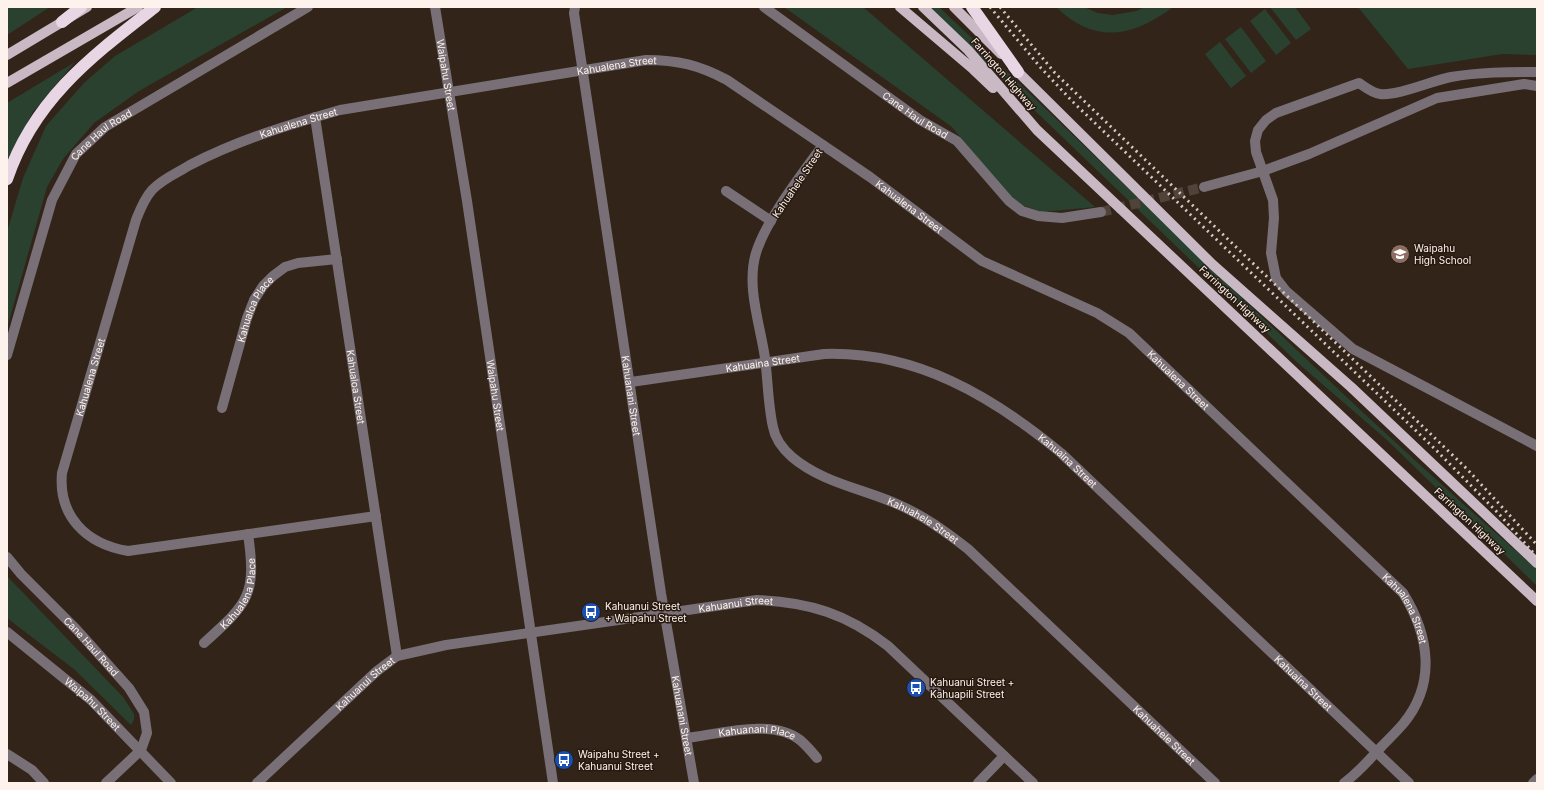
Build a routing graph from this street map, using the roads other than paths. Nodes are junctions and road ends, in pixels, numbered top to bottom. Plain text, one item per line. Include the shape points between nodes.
1 (81, 7) edge
2 (87, 7) edge
3 (138, 7) edge
4 (155, 7) edge
5 (308, 7) edge
6 (435, 7) edge
7 (575, 7) edge
8 (764, 7) edge
9 (900, 7) edge
10 (923, 7) edge
11 (954, 7) edge
12 (972, 7) edge
13 (62, 22) junction
14 (7, 55) edge
15 (581, 70) junction
16 (1018, 72) junction
17 (1537, 72) edge
18 (7, 83) edge
19 (1537, 86) edge
20 (448, 92) junction
21 (315, 117) junction
22 (1037, 130) junction
23 (823, 145) junction
24 (1264, 171) junction
25 (7, 178) edge
26 (1204, 187) tunnel mouth
27 (726, 191) dead end
28 (1101, 212) tunnel mouth
29 (771, 221) junction
30 (337, 259) junction
31 (7, 355) edge
32 (765, 362) junction
33 (631, 382) junction
34 (222, 408) dead end
35 (1537, 446) edge
36 (376, 516) junction
37 (248, 534) junction
38 (1523, 552) junction
39 (7, 556) edge
40 (1537, 557) edge
41 (1537, 564) edge
42 (1537, 601) edge
43 (664, 612) junction
44 (7, 632) edge
45 (531, 632) junction
46 (204, 643) dead end
47 (397, 656) junction
48 (687, 738) junction
49 (141, 750) junction
50 (1376, 752) junction
51 (7, 754) edge
52 (1004, 756) junction
53 (817, 758) dead end
54 (1537, 778) edge
55 (44, 783) edge
56 (106, 783) edge
57 (171, 783) edge
58 (257, 783) edge
59 (553, 783) edge
60 (694, 783) edge
61 (978, 783) edge
62 (1033, 783) edge
63 (1215, 783) edge
64 (1344, 783) edge
65 (1409, 783) edge
66 (1533, 783) edge

1 - 13 highway
2 - 13 main road
3 - 18 main road
4 - 25 highway via 94,54 57,93 24,138
5 - 31 street, Cane Haul Road via 105,127 76,154 52,200
6 - 20 street, Waipahu Street
7 - 15 street, Kahuanani Street
8 - 28 street, Cane Haul Road via 920,120 957,141 1009,201 1022,211 1038,216 1062,218
9 - 22 main road via 973,69
10 - 22 main road, Farrington Highway via 968,50
11 - 16 main road, Farrington Highway
12 - 16 highway
13 - 14 main road
15 - 20 street, Kahualena Street
15 - 23 street, Kahualena Street via 646,60 688,63 727,80
15 - 33 street, Kahuanani Street
16 - 38 main road, Farrington Highway via 1212,264 1351,387
17 - 24 street via 1452,77 1392,94 1379,94 1358,83 1314,98 1276,113 1258,130 1255,140 1256,152
19 - 24 street via 1524,84 1437,98
20 - 21 street, Kahualena Street via 371,104
20 - 45 street, Waipahu Street via 467,201
21 - 30 street, Kahualoa Street
21 - 37 street, Kahualena Street via 217,151 165,179 152,190 136,220 62,473 60,486 63,500 74,522 95,540 116,549 139,550
22 - 42 main road, Farrington Highway
23 - 29 street, Kahuahele Street
23 - 50 street, Kahualena Street via 982,261 1097,313 1129,333 1403,593 1422,630 1427,654 1422,684 1415,705 1404,723
24 - 26 street
24 - 35 street via 1273,200 1272,261 1276,278 1286,291 1353,349
27 - 29 street, Kahuahele Street
29 - 32 street, Kahuahele Street via 760,243 753,268
30 - 34 street, Kahualoa Place via 285,267 264,286 254,300 247,318
30 - 36 street, Kahualoa Street
32 - 33 street, Kahuaina Street
32 - 50 street, Kahuaina Street via 824,354 877,356 909,364 945,378 1007,412 1061,453
32 - 63 street, Kahuahele Street via 773,428 778,442 791,457 806,468 831,479 898,504 953,537
33 - 43 street, Kahuanani Street
36 - 37 street, Kahualena Street
36 - 47 street, Kahualoa Street
37 - 46 street, Kahualena Place via 252,568 249,590 236,614
38 - 40 main road
38 - 41 main road, Farrington Highway
39 - 49 street, Cane Haul Road via 129,688 144,712 147,733
43 - 45 street, Kahuanui Street
43 - 48 street, Kahuanani Street
43 - 52 street, Kahuanui Street via 757,600 785,601 838,615 867,630 888,646
44 - 49 street, Waipahu Street via 91,700
45 - 47 street, Kahuanui Street via 446,645
45 - 59 street, Waipahu Street
47 - 58 street, Kahuanui Street
48 - 53 street, Kahuanani Place via 771,729 788,733 800,740
48 - 60 street, Kahuanani Street
49 - 56 street
49 - 57 street, Waipahu Street
50 - 64 street
50 - 65 street, Kahuaina Street
51 - 55 street via 26,766
52 - 61 street
52 - 62 street, Kahuanui Street
54 - 66 street

